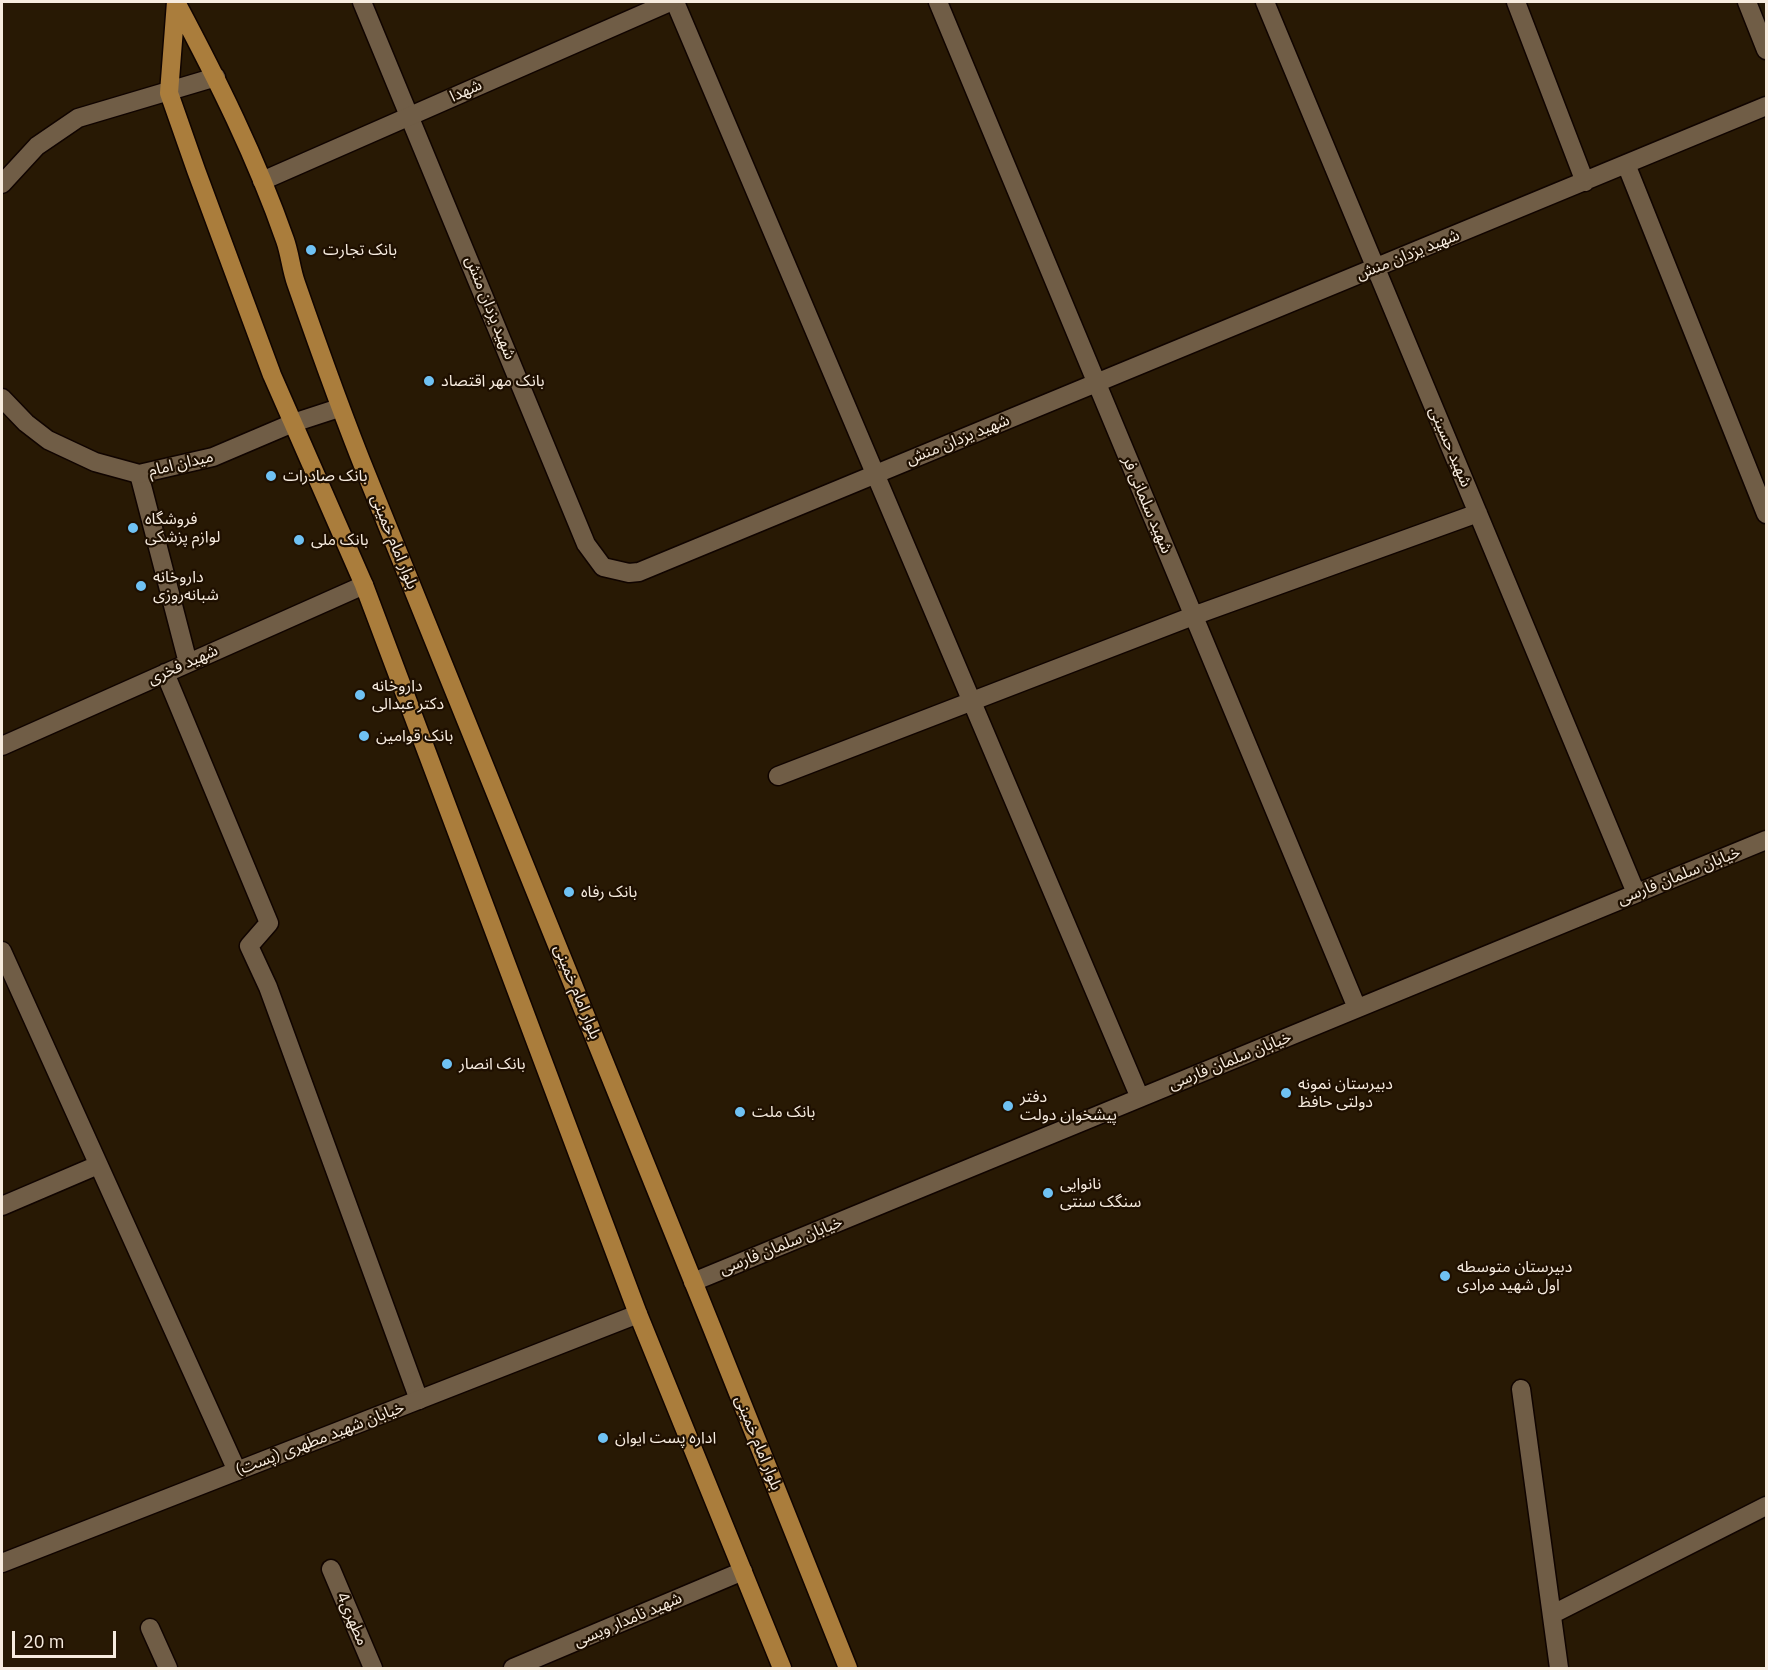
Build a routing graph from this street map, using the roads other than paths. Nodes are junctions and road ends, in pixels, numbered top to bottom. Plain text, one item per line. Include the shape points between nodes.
1 (176, 2) edge
2 (362, 2) edge
3 (673, 2) edge
4 (938, 2) edge
5 (1264, 2) edge
6 (1516, 2) edge
7 (1747, 2) edge
8 (1767, 50) edge
9 (216, 77) junction
10 (169, 93) junction
11 (1767, 106) edge
12 (411, 115) junction
13 (1626, 164) junction
14 (262, 181) junction
15 (1586, 182) junction
16 (2, 184) edge
17 (1376, 268) junction
18 (1097, 383) junction
19 (2, 398) edge
20 (339, 408) junction
21 (293, 423) junction
22 (139, 474) junction
23 (875, 474) junction
24 (1478, 513) junction
25 (1767, 514) edge
26 (364, 585) junction
27 (1193, 616) junction
28 (188, 663) junction
29 (165, 673) junction
30 (972, 703) junction
31 (2, 746) edge
32 (778, 776) dead end
33 (1767, 840) edge
34 (1636, 893) junction
35 (2, 951) edge
36 (1357, 1008) junction
37 (1140, 1098) junction
38 (98, 1165) junction
39 (2, 1206) edge
40 (693, 1282) junction
41 (638, 1314) junction
42 (1521, 1389) dead end
43 (419, 1400) junction
44 (237, 1471) junction
45 (1767, 1506) edge
46 (2, 1563) edge
47 (331, 1569) dead end
48 (743, 1571) junction
49 (1553, 1614) junction
50 (150, 1628) dead end
51 (168, 1668) edge
52 (374, 1668) edge
53 (513, 1668) edge
54 (782, 1668) edge
55 (848, 1668) edge
56 (1559, 1668) edge

1 - 9 main road, بلوار امام خمینی
1 - 10 main road
2 - 12 street, شهید یزدان منش
3 - 12 street, شهدا
3 - 23 street
4 - 18 street, شهید سلمانی فر
5 - 17 street, شهید حسینی
6 - 15 street
7 - 8 street
9 - 10 street
9 - 14 main road, بلوار امام خمینی
10 - 16 street via 78,118 37,146
10 - 21 main road
11 - 13 street, شهید یزدان منش
12 - 14 street, شهدا
12 - 23 street, شهید یزدان منش via 586,544 603,567 639,572
13 - 15 street, شهید یزدان منش
13 - 25 street
14 - 20 main road, بلوار امام خمینی via 287,245 295,280
15 - 17 street, شهید یزدان منش
17 - 18 street, شهید یزدان منش
17 - 24 street, شهید حسینی
18 - 23 street, شهید یزدان منش
18 - 27 street, شهید سلمانی فر
19 - 22 street, میدان امام via 48,440 95,462
20 - 21 street, میدان امام
20 - 40 main road, بلوار امام خمینی
21 - 22 street, میدان امام via 213,458
21 - 26 main road
22 - 28 street
23 - 30 street
24 - 27 street
24 - 34 street, شهید حسینی
26 - 28 street, شهید فخری
26 - 41 main road
27 - 30 street
27 - 36 street, شهید سلمانی فر
28 - 29 street, شهید فخری
29 - 31 street, شهید فخری
29 - 43 street via 269,923 249,946 268,987
30 - 32 street
30 - 37 street
33 - 34 street, خیابان سلمان فارسی
34 - 36 street, خیابان سلمان فارسی
35 - 38 street
36 - 37 street, خیابان سلمان فارسی
37 - 40 street, خیابان سلمان فارسی
38 - 39 street
38 - 44 street
40 - 55 main road, بلوار امام خمینی
41 - 43 street, خیابان شهید مطهری (پست)
41 - 48 main road
42 - 49 street
43 - 44 street, خیابان شهید مطهری (پست)
44 - 46 street, خیابان شهید مطهری (پست)
45 - 49 street
47 - 52 street, مطهری4
48 - 53 street, شهید نامدار ویسی
48 - 54 main road
49 - 56 street
50 - 51 street

